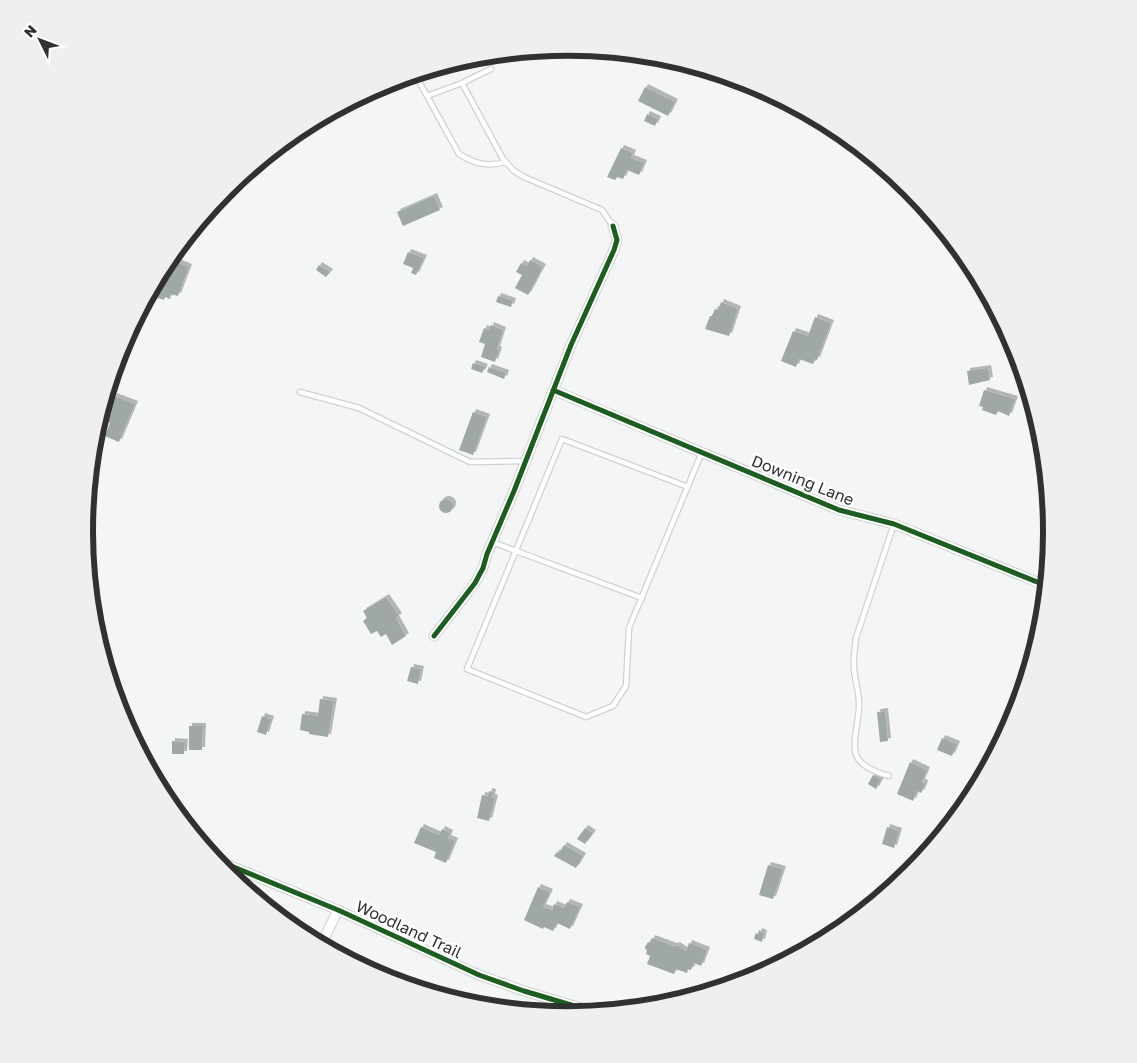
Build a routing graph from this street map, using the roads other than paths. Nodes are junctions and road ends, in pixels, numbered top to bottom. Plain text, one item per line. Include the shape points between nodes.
1 (491, 69) dead end
2 (418, 80) edge
3 (462, 82) junction
4 (427, 96) junction
5 (506, 162) junction
6 (613, 226) joint
7 (553, 390) junction
8 (300, 392) dead end
9 (702, 452) junction
10 (525, 461) junction
11 (688, 486) junction
12 (894, 524) junction
13 (492, 542) junction
14 (515, 551) junction
15 (1041, 584) edge
16 (642, 598) junction
17 (434, 636) dead end
18 (889, 776) dead end
19 (230, 865) edge
20 (338, 910) junction
21 (324, 939) edge
22 (577, 1007) edge

1 - 3 lane
2 - 4 lane
3 - 4 lane
3 - 5 lane
4 - 5 lane via 459,154 492,166
5 - 6 lane via 524,177 602,210
6 - 7 street via 617,240 614,250
7 - 9 street, Downing Lane
7 - 10 street
8 - 10 lane via 359,408 470,462
9 - 11 lane
9 - 12 street, Downing Lane via 839,510
10 - 13 street
11 - 14 lane via 562,439
11 - 16 lane
12 - 15 street, Downing Lane
12 - 18 lane via 856,638 854,655 860,706 856,756 875,772
13 - 14 lane
13 - 17 street via 475,583
14 - 16 lane
14 - 16 lane via 467,669 586,717 613,706 626,686 629,628
19 - 20 street, Woodland Trail
20 - 21 street
20 - 22 street, Woodland Trail via 479,975

